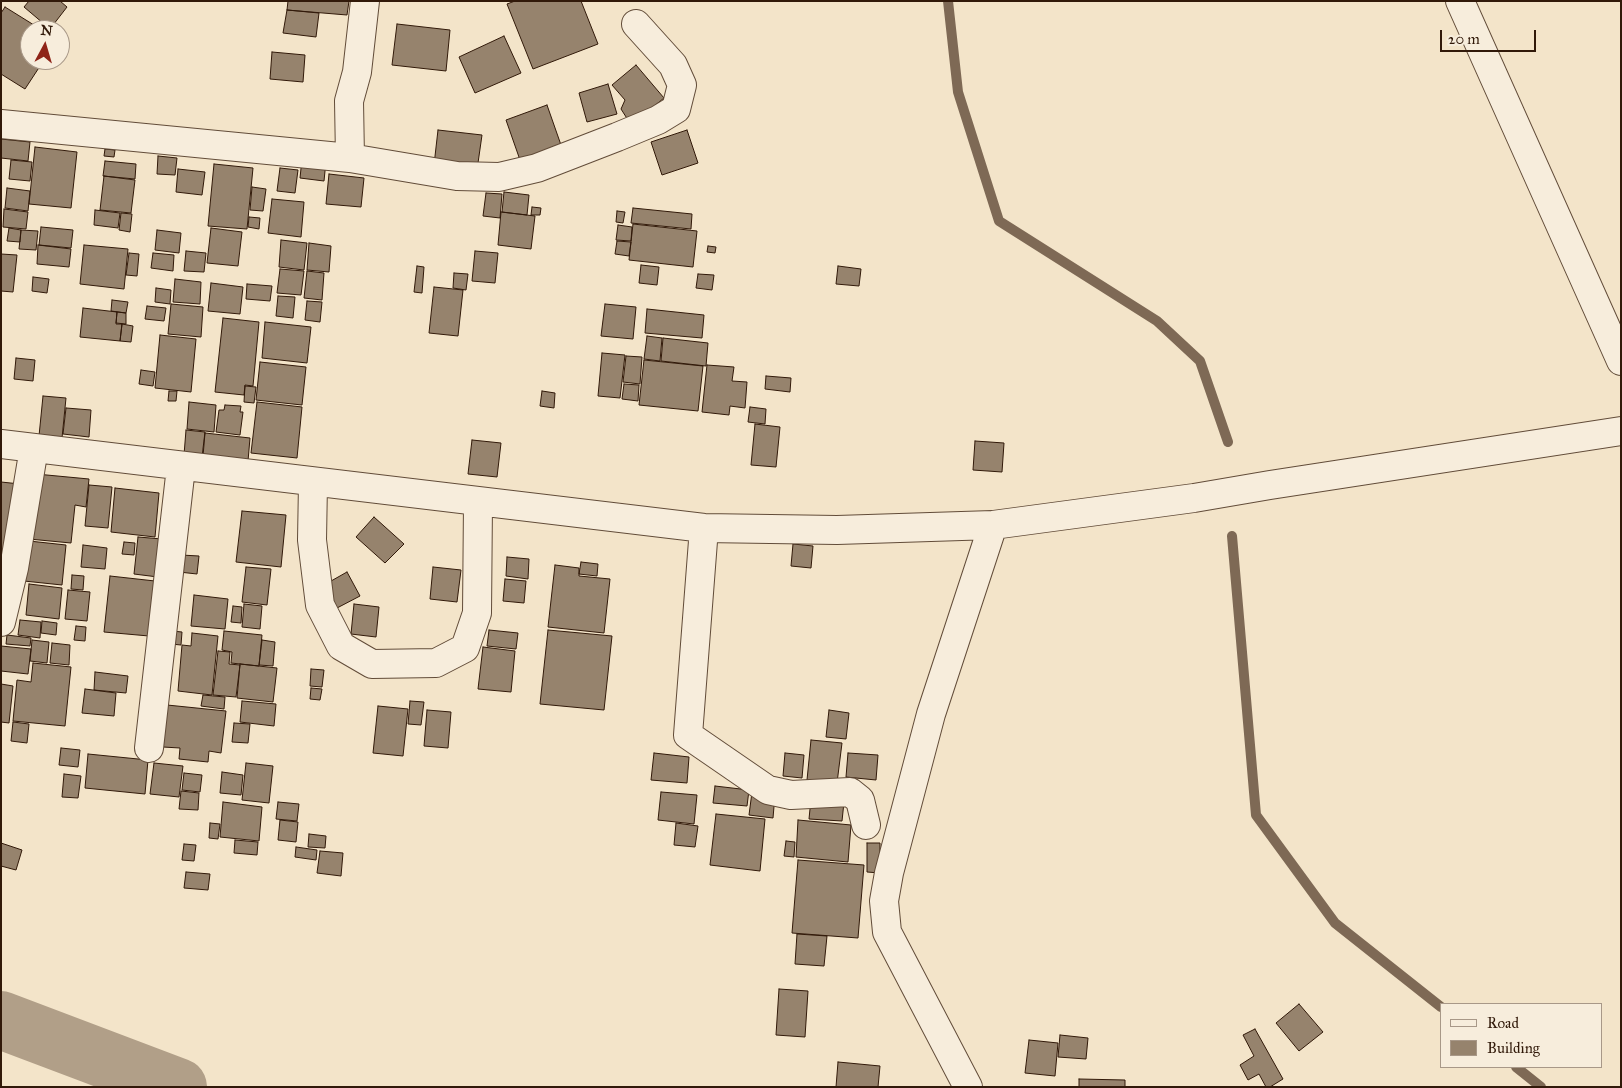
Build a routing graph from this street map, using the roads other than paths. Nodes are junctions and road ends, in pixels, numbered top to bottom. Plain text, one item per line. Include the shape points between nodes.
1 (365, 1) edge
2 (1460, 1) edge
3 (636, 24) dead end
4 (1, 124) edge
5 (350, 158) junction
6 (1621, 361) edge
7 (1621, 431) edge
8 (1, 444) edge
9 (34, 448) junction
10 (181, 466) junction
11 (313, 482) junction
12 (478, 503) junction
13 (993, 525) junction
14 (704, 528) junction
15 (1, 622) edge
16 (149, 748) dead end
17 (866, 825) dead end
18 (968, 1087) edge

1 - 5 street via 357,72 349,101
2 - 6 street
3 - 5 street via 673,65 682,85 676,109 658,120 537,168 499,177 457,176
4 - 5 street
7 - 13 street via 1194,498
8 - 9 street
9 - 10 street
9 - 15 street via 14,568
10 - 11 street
10 - 16 street
11 - 12 street
11 - 12 street via 312,540 320,605 341,646 372,664 436,663 465,648 477,613
12 - 14 street
13 - 14 street via 837,530
13 - 18 street via 931,714 884,901 886,932
14 - 17 street via 688,735 768,790 791,794 850,792 860,800

